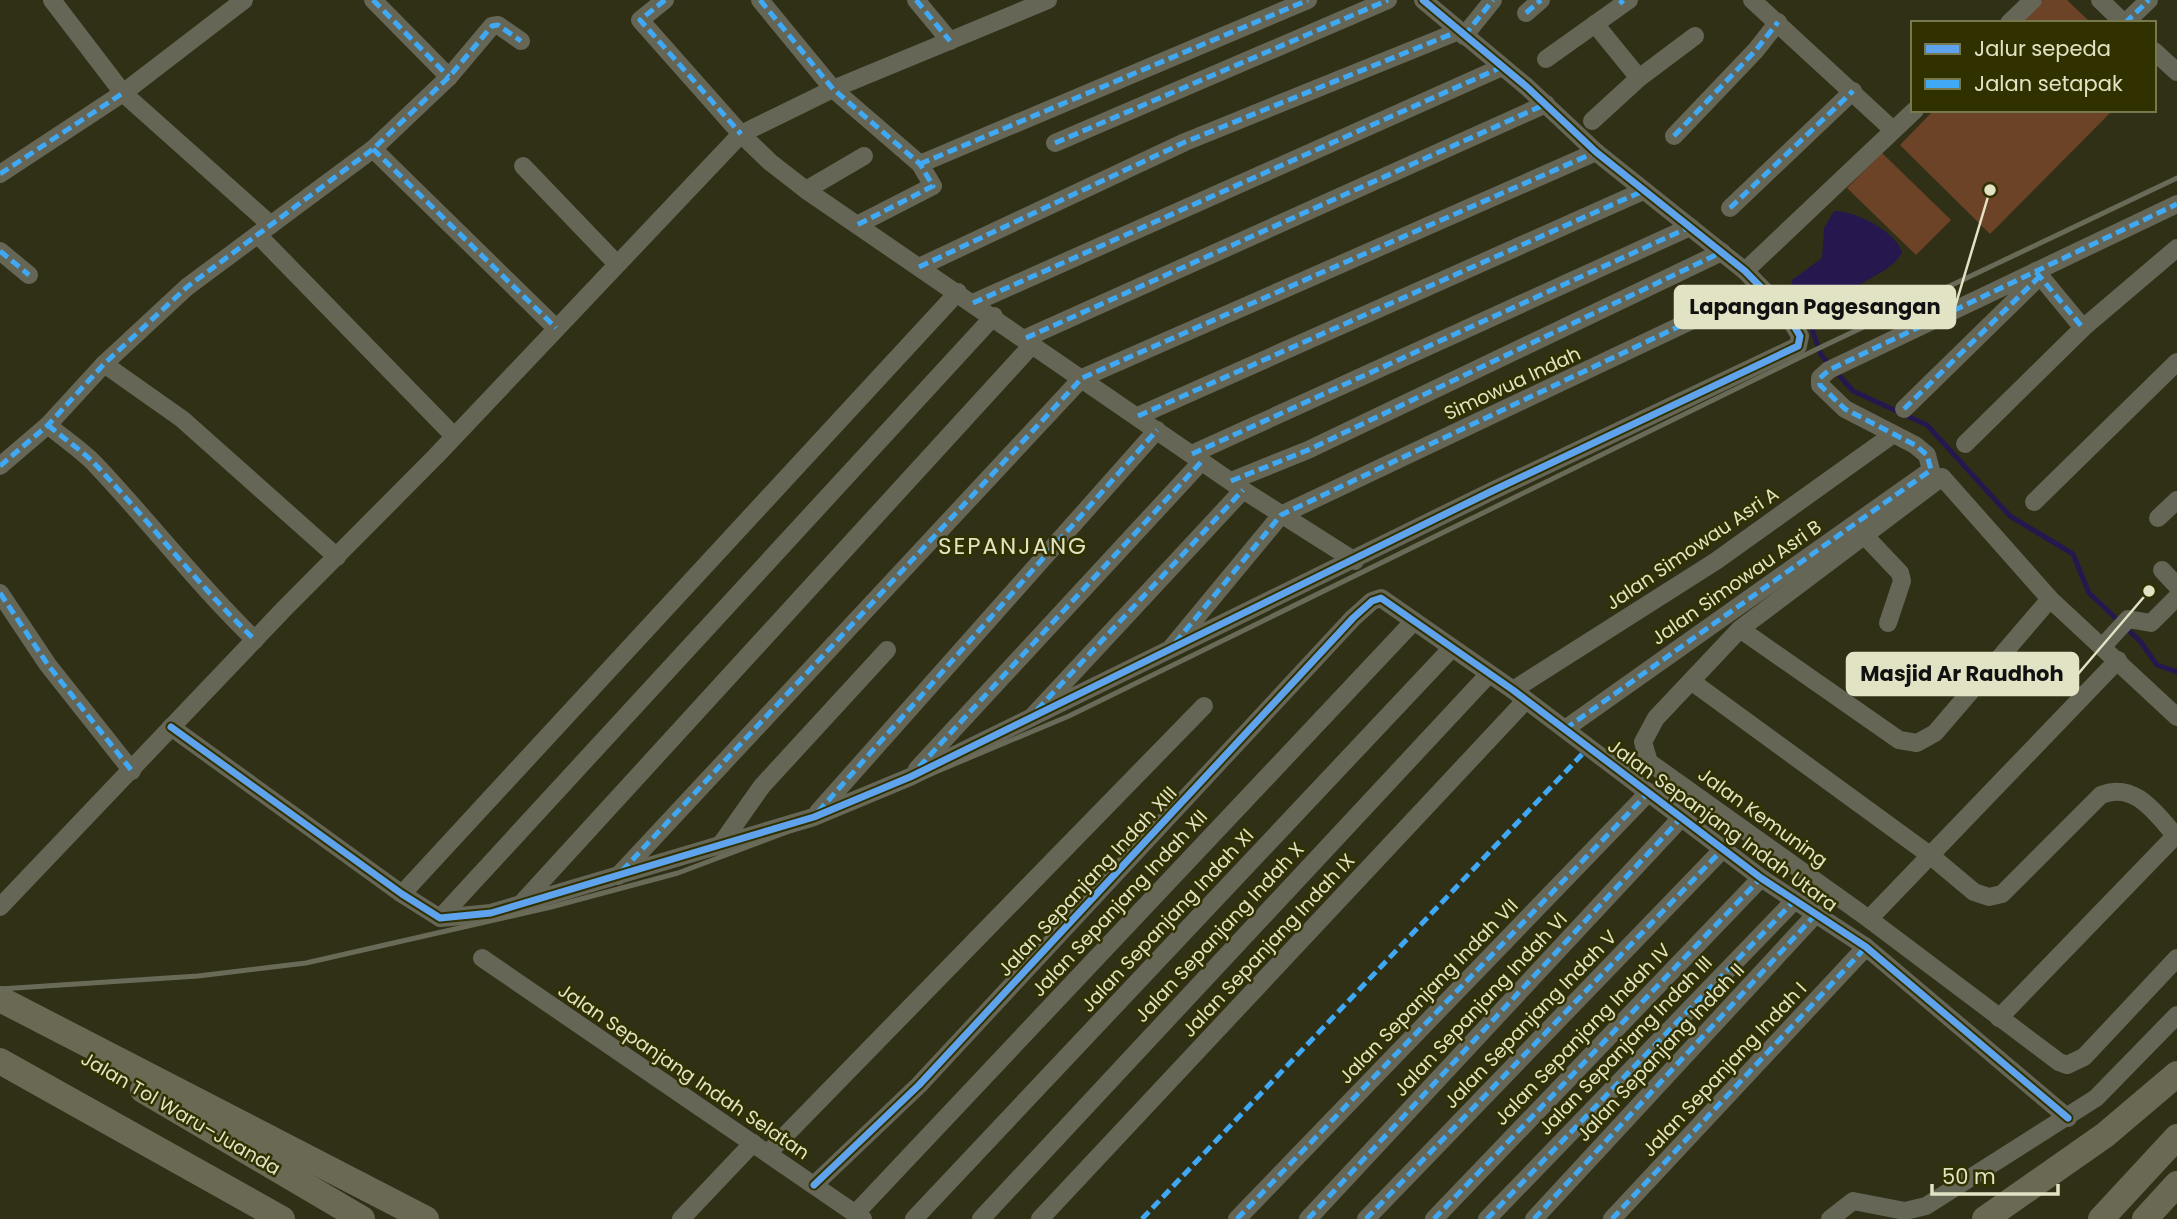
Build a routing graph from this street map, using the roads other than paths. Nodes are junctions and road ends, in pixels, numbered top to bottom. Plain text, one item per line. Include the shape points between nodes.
1 (52, 0) edge
2 (244, 0) edge
3 (373, 0) edge
4 (760, 0) edge
5 (916, 0) edge
6 (1048, 0) edge
7 (1308, 0) edge
8 (1388, 0) edge
9 (1423, 0) edge
10 (1493, 0) edge
11 (1541, 0) edge
12 (1752, 0) edge
13 (2033, 0) edge
14 (2100, 0) edge
15 (2149, 0) edge
16 (1624, 1) edge
17 (659, 2) edge
18 (1526, 13) dead end
19 (2011, 21) edge
20 (2123, 21) edge
21 (2127, 21) edge
22 (1778, 22) junction
23 (1595, 24) junction
24 (1466, 30) junction
25 (1695, 36) dead end
26 (521, 41) dead end
27 (950, 41) junction
28 (2156, 53) edge
29 (1546, 59) dead end
30 (1502, 67) junction
31 (2177, 72) edge
32 (449, 77) junction
33 (1639, 78) junction
34 (833, 89) junction
35 (1853, 91) junction
36 (123, 93) junction
37 (1546, 104) junction
38 (1912, 112) edge
39 (1592, 121) dead end
40 (1893, 130) junction
41 (741, 134) junction
42 (1674, 136) dead end
43 (1055, 142) dead end
44 (373, 149) junction
45 (1596, 152) junction
46 (864, 156) dead end
47 (920, 164) junction
48 (523, 166) dead end
49 (0, 174) edge
50 (806, 190) junction
51 (1643, 191) junction
52 (2177, 204) edge
53 (1731, 208) dead end
54 (857, 225) junction
55 (1690, 227) junction
56 (264, 230) junction
57 (2177, 248) edge
58 (0, 251) edge
59 (1723, 252) junction
60 (616, 264) junction
61 (919, 267) junction
62 (1745, 271) junction
63 (2037, 274) junction
64 (29, 275) dead end
65 (1760, 288) junction
66 (958, 292) junction
67 (973, 303) junction
68 (994, 316) junction
69 (556, 328) junction
70 (2083, 328) junction
71 (1029, 341) junction
72 (2177, 362) edge
73 (104, 364) junction
74 (1082, 378) junction
75 (1904, 409) dead end
76 (1138, 416) junction
77 (48, 425) junction
78 (1157, 430) junction
79 (1892, 435) junction
80 (454, 436) junction
81 (1965, 444) dead end
82 (1197, 458) junction
83 (0, 466) edge
84 (1936, 473) junction
85 (1237, 486) junction
86 (2177, 500) edge
87 (2034, 502) dead end
88 (1281, 515) junction
89 (2158, 518) dead end
90 (1865, 536) junction
91 (337, 557) junction
92 (1356, 561) junction
93 (2162, 570) dead end
94 (2177, 586) edge
95 (0, 593) edge
96 (2177, 597) edge
97 (1381, 598) joint
98 (2050, 599) junction
99 (1414, 621) junction
100 (1888, 622) dead end
101 (1740, 629) junction
102 (2113, 635) junction
103 (255, 640) junction
104 (1451, 649) junction
105 (887, 650) dead end
106 (1166, 653) junction
107 (2118, 660) junction
108 (1489, 674) junction
109 (1692, 681) junction
110 (1520, 695) junction
111 (1203, 706) dead end
112 (2177, 717) edge
113 (1030, 719) junction
114 (171, 727) junction
115 (1566, 729) junction
116 (132, 771) junction
117 (909, 777) junction
118 (1649, 792) junction
119 (814, 817) junction
120 (1682, 817) junction
121 (2176, 835) edge
122 (719, 847) junction
123 (1723, 849) junction
124 (1931, 856) junction
125 (616, 878) junction
126 (1761, 878) junction
127 (402, 894) junction
128 (1794, 901) junction
129 (519, 906) junction
130 (0, 907) edge
131 (1816, 914) junction
132 (440, 918) junction
133 (1869, 919) junction
134 (1866, 947) junction
135 (482, 958) dead end
136 (2177, 958) edge
137 (0, 999) edge
138 (0, 1009) edge
139 (2177, 1015) edge
140 (1999, 1018) junction
141 (0, 1062) edge
142 (120, 1068) junction
143 (2177, 1074) edge
144 (2068, 1118) junction
145 (2177, 1138) edge
146 (752, 1143) junction
147 (768, 1153) junction
148 (2177, 1184) edge
149 (814, 1185) junction
150 (248, 1199) junction
151 (859, 1216) edge
152 (275, 1219) edge
153 (282, 1219) edge
154 (362, 1219) edge
155 (426, 1219) edge
156 (681, 1219) edge
157 (914, 1219) edge
158 (981, 1219) edge
159 (1040, 1219) edge
160 (1237, 1219) edge
161 (1308, 1219) edge
162 (1366, 1219) edge
163 (1434, 1219) edge
164 (1487, 1219) edge
165 (1534, 1219) edge
166 (1612, 1219) edge
167 (1830, 1219) edge
168 (1985, 1219) edge
169 (2101, 1219) edge
170 (2145, 1219) edge

1 - 36 street
2 - 36 street
3 - 32 street
4 - 34 street
5 - 27 street
6 - 27 street
7 - 47 street
8 - 43 street
9 - 24 street
10 - 24 street
11 - 18 street
12 - 22 street
13 - 19 street
14 - 20 street
15 - 21 street
16 - 23 street
17 - 41 street via 640,20
22 - 35 street
22 - 42 street
23 - 29 street
23 - 33 street
24 - 30 street
24 - 61 street via 1185,142
25 - 33 street
26 - 32 street via 495,24
27 - 34 street
28 - 31 street
30 - 37 street
30 - 67 street
32 - 44 street
33 - 39 street
34 - 41 street
34 - 47 street
35 - 40 street
35 - 53 street
36 - 49 street
36 - 56 street
37 - 45 street
37 - 71 street
38 - 40 street
40 - 62 street
41 - 50 street
41 - 60 street
44 - 56 street
44 - 69 street
45 - 51 street
45 - 74 street
46 - 50 street
47 - 54 street via 933,186
48 - 60 street
50 - 54 street
51 - 55 street
51 - 76 street
52 - 63 street
54 - 61 street
55 - 59 street
55 - 82 street
56 - 73 street via 187,287
56 - 80 street
57 - 70 street
58 - 64 street
59 - 62 street
59 - 85 street
60 - 69 street
61 - 66 street
62 - 65 street
63 - 70 street
63 - 75 street
63 - 79 street via 1820,378 1826,393 1845,409
65 - 88 street, Simowua Indah
65 - 92 street via 1787,314 1800,336 1798,346
66 - 67 street
66 - 127 street
67 - 68 street
68 - 71 street
68 - 132 street
69 - 80 street
70 - 81 street
71 - 74 street
71 - 129 street
72 - 87 street
73 - 77 street
73 - 91 street via 182,419
74 - 76 street
74 - 125 street
76 - 78 street
77 - 83 street
77 - 103 street via 92,461 218,605
78 - 82 street
78 - 119 street
79 - 84 street via 1927,455
79 - 110 street, Jalan Simowau Asri A
80 - 91 street
82 - 85 street
82 - 117 street
84 - 90 street, Jalan Kemuning
84 - 98 street
84 - 115 street, Jalan Simowau Asri B
85 - 88 street
85 - 113 street
86 - 89 street
88 - 92 street
88 - 106 street
90 - 100 street via 1900,573 1902,581
90 - 101 street, Jalan Kemuning
91 - 103 street
92 - 106 street
93 - 94 street
95 - 116 street via 48,665
96 - 102 street via 2151,623 2131,617
97 - 99 street, Jalan Sepanjang Indah Utara
97 - 149 street, Jalan Sepanjang Indah XIII via 1353,618 919,1085
98 - 101 street via 1936,733 1917,743 1899,740
98 - 102 street
99 - 104 street, Jalan Sepanjang Indah Utara
99 - 151 street, Jalan Sepanjang Indah XII
101 - 109 street, Jalan Kemuning
102 - 107 street
103 - 114 street
104 - 108 street, Jalan Sepanjang Indah Utara
104 - 157 street, Jalan Sepanjang Indah XI
105 - 122 street via 762,786
106 - 113 street
107 - 112 street
107 - 124 street
108 - 110 street, Jalan Sepanjang Indah Utara
108 - 158 street, Jalan Sepanjang Indah X
109 - 124 street
109 - 133 street, Jalan Kemuning via 1652,725 1643,742 1649,762
110 - 115 street, Jalan Sepanjang Indah Utara
110 - 159 street, Jalan Sepanjang Indah IX
111 - 147 street
113 - 117 street
114 - 116 street
114 - 127 street
115 - 118 street, Jalan Sepanjang Indah Utara
116 - 130 street
117 - 119 street
118 - 120 street, Jalan Sepanjang Indah Utara
118 - 160 street, Jalan Sepanjang Indah VII
119 - 122 street
120 - 123 street, Jalan Sepanjang Indah Utara
120 - 161 street, Jalan Sepanjang Indah VI
121 - 124 street via 2136,796 2112,790 2101,795 2002,894 1989,897 1973,892
121 - 140 street
122 - 125 street
123 - 126 street, Jalan Sepanjang Indah Utara
123 - 162 street, Jalan Sepanjang Indah V
124 - 133 street
125 - 129 street
126 - 128 street, Jalan Sepanjang Indah Utara
126 - 163 street, Jalan Sepanjang Indah IV
127 - 132 street
128 - 131 street, Jalan Sepanjang Indah Utara
128 - 164 street, Jalan Sepanjang Indah III
129 - 132 street via 480,916
131 - 134 street, Jalan Sepanjang Indah Utara
131 - 165 street, Jalan Sepanjang Indah II
133 - 140 street, Jalan Kemuning
134 - 144 street, Jalan Sepanjang Indah Utara
134 - 166 street, Jalan Sepanjang Indah I
135 - 146 street, Jalan Sepanjang Indah Selatan
136 - 140 street, Jalan Kemuning via 2076,1063 2059,1062
137 - 142 highway
138 - 142 highway, Jalan Tol Waru–Juanda
139 - 144 street via 2109,1086
141 - 150 highway
142 - 154 highway, Jalan Tol Waru–Juanda
142 - 155 highway
143 - 168 highway via 2105,1135
144 - 167 street via 1926,1206 1905,1211 1853,1201
145 - 169 highway
146 - 147 street, Jalan Sepanjang Indah Selatan
146 - 156 street
147 - 149 street, Jalan Sepanjang Indah Selatan
148 - 170 highway
149 - 151 street, Jalan Sepanjang Indah Selatan
150 - 152 highway
150 - 153 highway

